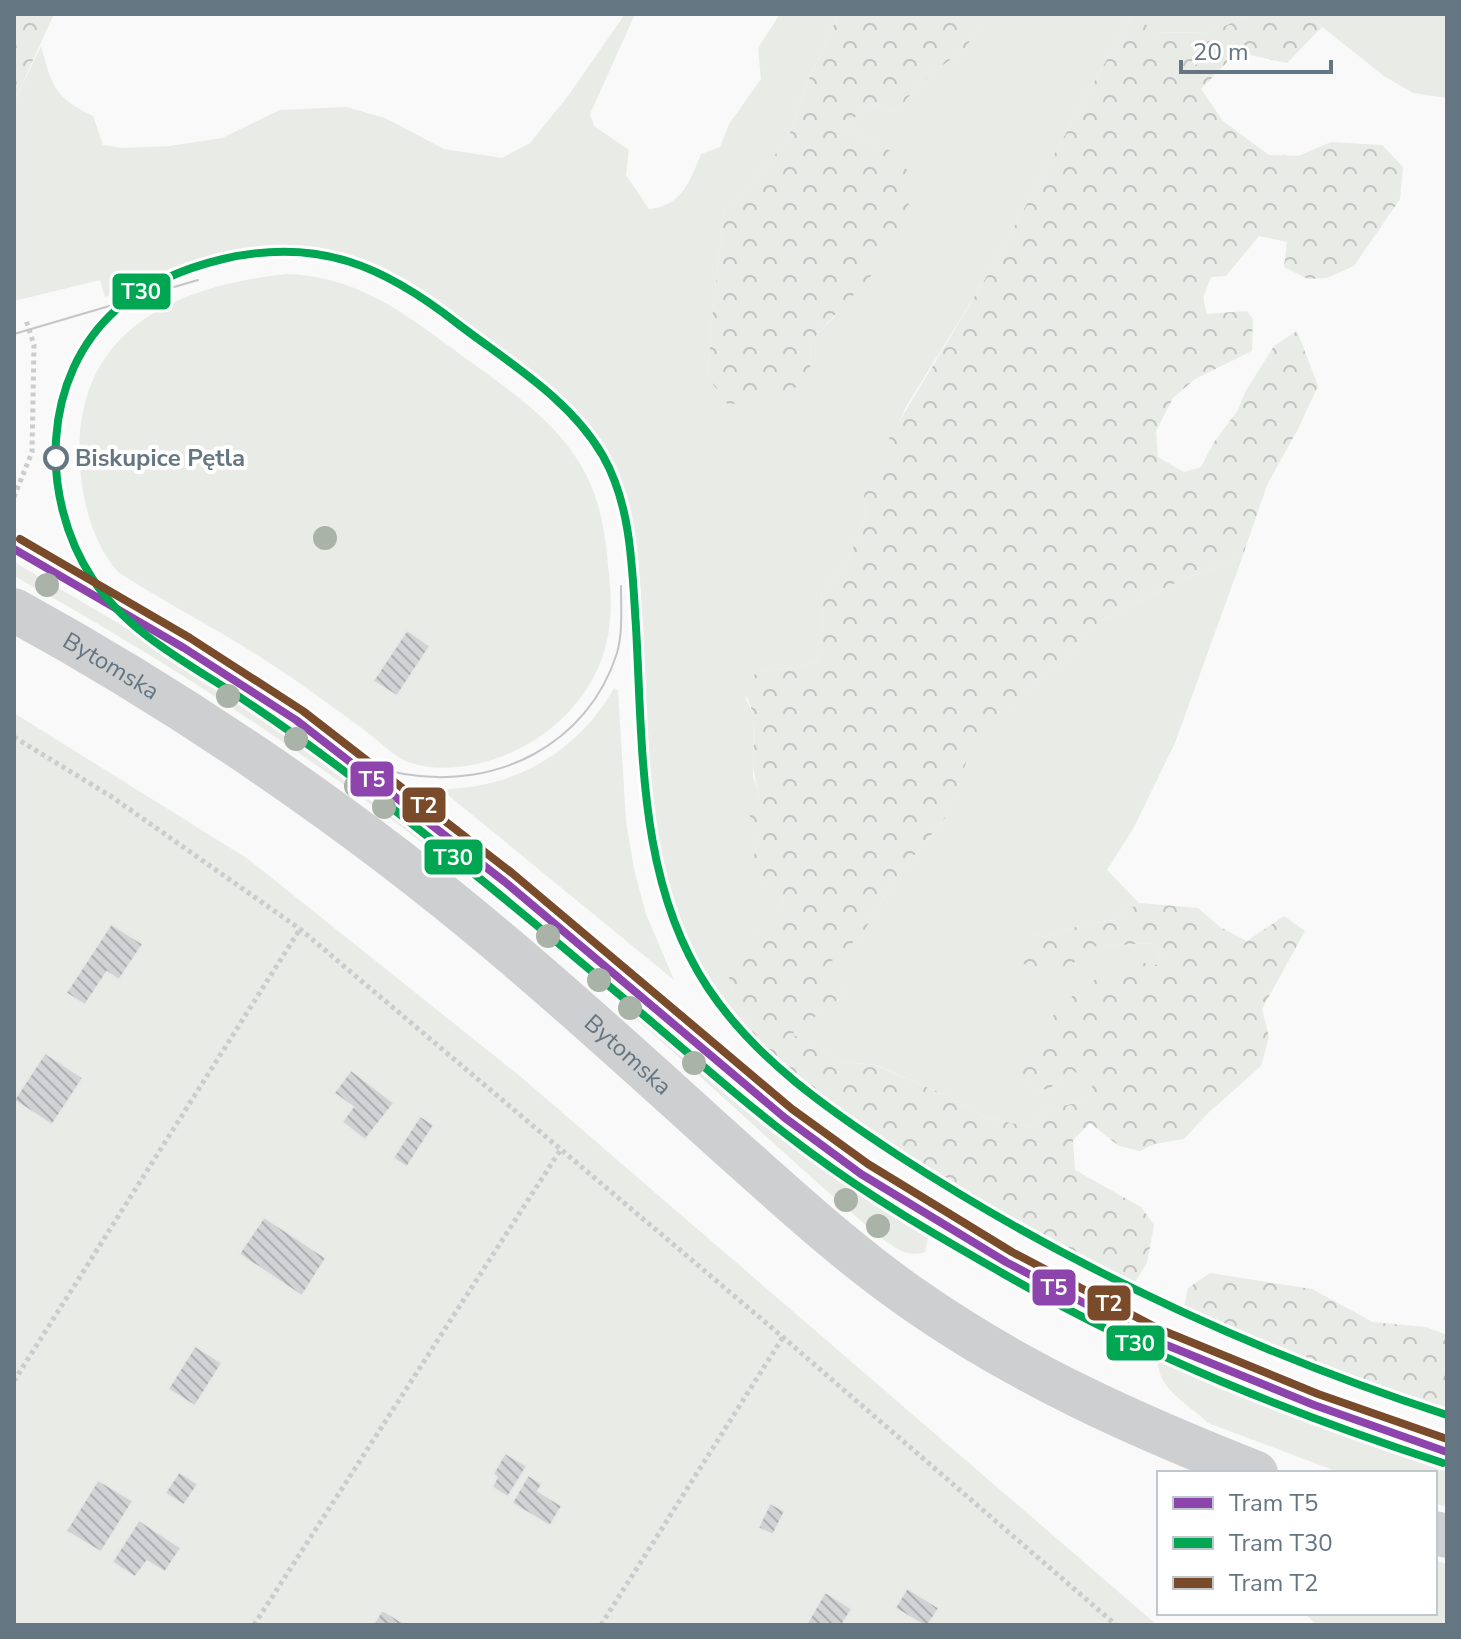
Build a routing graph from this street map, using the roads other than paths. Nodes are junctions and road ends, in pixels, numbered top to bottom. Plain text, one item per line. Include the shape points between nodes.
1 (14, 610) edge
2 (1251, 1471) edge

1 - 2 street, Bytomska via 185,713 386,853 514,955 810,1218 915,1301 1083,1400

